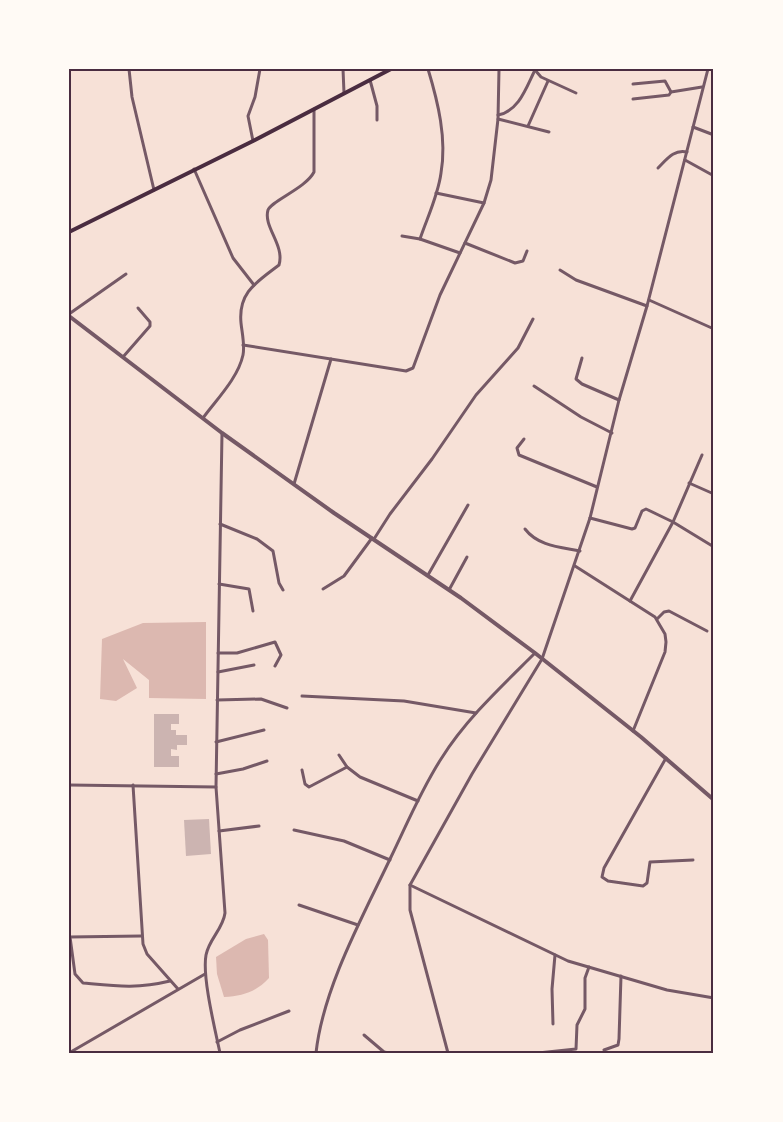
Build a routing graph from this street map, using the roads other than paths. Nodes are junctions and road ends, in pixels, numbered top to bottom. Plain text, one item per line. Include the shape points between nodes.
1 (129, 69) edge
2 (260, 69) edge
3 (344, 69) edge
4 (391, 69) edge
5 (428, 69) edge
6 (499, 69) edge
7 (534, 69) edge
8 (708, 69) edge
9 (370, 80) junction
10 (548, 81) junction
11 (633, 84) dead end
12 (702, 87) junction
13 (671, 92) junction
14 (344, 93) junction
15 (576, 93) dead end
16 (633, 99) dead end
17 (314, 109) junction
18 (498, 117) junction
19 (377, 120) dead end
20 (527, 126) junction
21 (693, 128) junction
22 (549, 132) dead end
23 (714, 135) edge
24 (253, 141) junction
25 (687, 152) junction
26 (685, 160) junction
27 (658, 168) dead end
28 (194, 170) junction
29 (714, 176) edge
30 (154, 190) junction
31 (436, 193) junction
32 (484, 202) junction
33 (69, 232) edge
34 (402, 236) dead end
35 (420, 240) junction
36 (465, 243) junction
37 (527, 251) dead end
38 (460, 253) junction
39 (560, 270) dead end
40 (126, 274) dead end
41 (254, 285) junction
42 (649, 300) junction
43 (647, 306) junction
44 (138, 308) dead end
45 (69, 315) edge
46 (533, 319) dead end
47 (713, 327) edge
48 (243, 345) junction
49 (123, 357) junction
50 (582, 358) dead end
51 (331, 359) junction
52 (534, 386) dead end
53 (619, 400) junction
54 (203, 418) junction
55 (222, 433) junction
56 (612, 433) junction
57 (524, 439) dead end
58 (702, 455) dead end
59 (689, 483) junction
60 (294, 484) junction
61 (598, 487) junction
62 (714, 494) edge
63 (468, 505) dead end
64 (590, 518) junction
65 (673, 522) junction
66 (220, 524) junction
67 (525, 529) dead end
68 (373, 538) junction
69 (714, 547) edge
70 (580, 551) junction
71 (467, 557) dead end
72 (575, 566) junction
73 (428, 575) junction
74 (219, 584) junction
75 (283, 590) dead end
76 (323, 590) dead end
77 (449, 590) junction
78 (630, 601) junction
79 (253, 611) dead end
80 (657, 619) junction
81 (707, 631) dead end
82 (535, 652) junction
83 (218, 653) junction
84 (542, 659) junction
85 (254, 665) dead end
86 (275, 666) dead end
87 (218, 672) junction
88 (302, 696) dead end
89 (217, 700) junction
90 (287, 708) dead end
91 (476, 713) junction
92 (264, 730) dead end
93 (633, 731) junction
94 (216, 742) junction
95 (339, 755) dead end
96 (666, 758) junction
97 (267, 760) dead end
98 (347, 767) junction
99 (302, 770) dead end
100 (216, 774) junction
101 (69, 785) edge
102 (133, 785) junction
103 (216, 787) junction
104 (714, 800) edge
105 (418, 801) junction
106 (259, 826) dead end
107 (294, 830) dead end
108 (219, 831) junction
109 (390, 860) junction
110 (693, 860) dead end
111 (410, 885) junction
112 (299, 905) dead end
113 (358, 925) junction
114 (141, 936) junction
115 (69, 937) edge
116 (555, 955) junction
117 (589, 967) junction
118 (205, 974) junction
119 (621, 976) junction
120 (170, 981) junction
121 (178, 989) junction
122 (714, 998) edge
123 (289, 1011) dead end
124 (553, 1024) dead end
125 (364, 1035) dead end
126 (217, 1042) junction
127 (604, 1050) dead end
128 (69, 1053) edge
129 (220, 1053) edge
130 (316, 1053) edge
131 (389, 1053) edge
132 (398, 1053) edge
133 (404, 1053) edge
134 (448, 1053) edge
135 (538, 1053) edge

1 - 30 street
2 - 24 street via 248,116
3 - 14 street
4 - 9 main road
5 - 31 street via 443,134
6 - 18 street
7 - 10 street
7 - 18 street via 515,107
8 - 12 street
9 - 14 main road
9 - 19 street
10 - 15 street
10 - 20 street
11 - 13 street via 665,81
12 - 13 street
12 - 21 street
13 - 16 street
14 - 17 main road
17 - 24 main road
17 - 41 street via 314,172 268,210 281,257 279,265
18 - 20 street
18 - 32 street via 491,180
20 - 22 street
21 - 23 street
21 - 25 street
24 - 28 main road
25 - 26 street
25 - 27 street via 676,152
26 - 29 street
26 - 42 street
28 - 30 main road
28 - 41 street via 233,258
30 - 33 main road
31 - 32 street
31 - 35 street
32 - 36 street
34 - 35 street
35 - 38 street
36 - 37 street via 515,263 523,261
36 - 38 street
38 - 51 street via 440,294 413,368 406,371
39 - 43 street via 576,280
40 - 45 street
41 - 48 street via 241,307
42 - 43 street
42 - 47 street
43 - 53 street
44 - 49 street via 150,326
45 - 49 street
46 - 68 street via 518,348 476,395
48 - 51 street
48 - 54 street via 236,374
49 - 54 street
50 - 53 street via 576,380
51 - 60 street
52 - 56 street
53 - 56 street
54 - 55 street
55 - 60 street
55 - 66 street
56 - 61 street
57 - 61 street via 517,448 519,455
58 - 59 street
59 - 62 street
59 - 65 street
60 - 68 street
61 - 64 street
63 - 73 street
64 - 65 street via 632,529 646,509
64 - 70 street
65 - 69 street
65 - 78 street
66 - 74 street
66 - 75 street via 257,539 273,551
67 - 70 street via 541,543
68 - 73 street
68 - 76 street via 344,576
70 - 72 street
71 - 77 street
72 - 78 street
72 - 84 street
73 - 77 street
74 - 79 street via 249,589
74 - 83 street
77 - 82 street
78 - 80 street
80 - 81 street via 669,611
80 - 93 street via 665,634 665,652
82 - 84 street
82 - 91 street
83 - 86 street via 243,652 275,642 281,655
83 - 87 street
84 - 93 street
84 - 111 street
85 - 87 street
87 - 89 street
88 - 91 street via 404,701
89 - 90 street via 261,699
89 - 94 street
91 - 105 street via 441,759
92 - 94 street
93 - 96 street
94 - 100 street
95 - 98 street
96 - 104 street
96 - 110 street via 602,877 643,886 650,862
97 - 100 street
98 - 99 street via 309,787
98 - 105 street via 360,777
100 - 103 street
101 - 102 street
102 - 103 street
102 - 114 street
103 - 108 street
105 - 109 street
106 - 108 street
107 - 109 street via 344,841
108 - 118 street via 225,913 208,946
109 - 113 street
111 - 116 street
111 - 134 street via 410,910
112 - 113 street
113 - 130 street via 327,1006
114 - 115 street
114 - 120 street via 147,954
115 - 120 street via 75,974 82,982 129,988
116 - 117 street
116 - 124 street
117 - 119 street
117 - 135 street via 576,1048
118 - 121 street
118 - 126 street
119 - 122 street via 667,990
119 - 127 street via 618,1044
120 - 121 street
121 - 128 street
123 - 126 street
125 - 131 street
126 - 129 street
132 - 133 street

